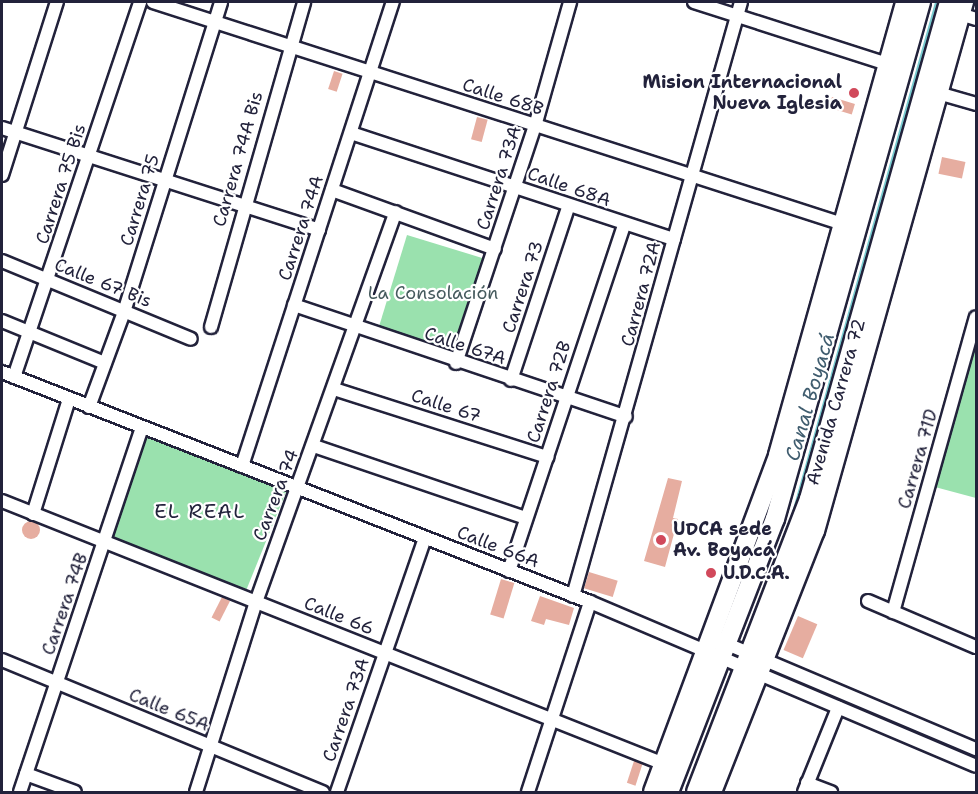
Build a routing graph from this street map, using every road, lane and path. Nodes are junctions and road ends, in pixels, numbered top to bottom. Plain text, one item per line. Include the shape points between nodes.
1 (57, 2) edge
2 (140, 2) edge
3 (153, 2) edge
4 (221, 2) edge
5 (304, 2) edge
6 (393, 2) edge
7 (570, 2) edge
8 (694, 2) edge
9 (741, 2) edge
10 (915, 5) edge
11 (961, 7) edge
12 (738, 16) junction
13 (215, 22) junction
14 (290, 46) junction
15 (887, 64) junction
16 (370, 72) junction
17 (938, 93) junction
18 (976, 104) edge
19 (535, 126) junction
20 (2, 128) edge
21 (15, 132) junction
22 (351, 133) junction
23 (89, 156) junction
24 (2, 175) edge
25 (693, 178) junction
26 (166, 180) junction
27 (514, 187) junction
28 (332, 190) junction
29 (242, 204) junction
30 (569, 206) junction
31 (396, 212) junction
32 (843, 224) junction
33 (624, 225) junction
34 (319, 230) junction
35 (674, 239) junction
36 (495, 249) junction
37 (2, 261) edge
38 (47, 280) junction
39 (294, 305) junction
40 (124, 312) junction
41 (976, 316) edge
42 (2, 321) edge
43 (211, 327) dead end
44 (355, 328) junction
45 (30, 333) junction
46 (871, 334) junction
47 (190, 339) dead end
48 (849, 351) junction
49 (105, 363) junction
50 (456, 363) junction
51 (2, 372) edge
52 (14, 377) junction
53 (511, 380) junction
54 (334, 389) junction
55 (69, 399) junction
56 (565, 399) junction
57 (89, 407) junction
58 (626, 417) junction
59 (142, 427) junction
60 (314, 446) junction
61 (547, 458) junction
62 (242, 466) junction
63 (297, 488) junction
64 (2, 501) edge
65 (33, 514) junction
66 (526, 518) junction
67 (425, 538) junction
68 (105, 542) junction
69 (509, 571) junction
70 (573, 596) junction
71 (868, 601) dead end
72 (256, 602) junction
73 (590, 602) junction
74 (893, 612) junction
75 (976, 647) edge
76 (384, 653) junction
77 (736, 656) junction
78 (2, 660) edge
79 (56, 683) junction
80 (838, 708) junction
81 (552, 719) junction
82 (210, 747) junction
83 (976, 749) edge
84 (664, 764) junction
85 (976, 766) edge
86 (26, 774) junction
87 (806, 788) edge
88 (20, 792) edge
89 (75, 792) edge
90 (196, 792) edge
91 (323, 792) edge
92 (337, 792) edge
93 (528, 792) edge
94 (653, 792) edge
95 (669, 792) edge
96 (696, 792) edge
97 (712, 792) edge
98 (831, 792) edge

1 - 21 street
2 - 23 street, Carrera 75 Bis
3 - 13 street, Calle 68B
4 - 13 street, Carrera 75
5 - 14 street, Carrera 74A Bis
6 - 16 street, Carrera 74A
7 - 19 street, Carrera 73A
8 - 12 street
9 - 12 street, Carrera 72A
10 - 15 highway, Avenida Carrera 72
10 - 77 highway, Avenida Carrera 72
11 - 17 highway, Avenida Carrera 72
11 - 48 highway, Avenida Carrera 72
12 - 15 street
12 - 25 street, Carrera 72A
13 - 14 street, Calle 68B
13 - 26 street, Carrera 75
14 - 16 street, Calle 68B
14 - 29 street, Carrera 74A Bis
15 - 32 highway, Avenida Carrera 72
16 - 19 street, Calle 68B
16 - 22 street, Carrera 74A
17 - 18 street
17 - 46 highway, Avenida Carrera 72
19 - 25 street, Calle 68B
19 - 27 street, Carrera 73A
20 - 21 street
21 - 23 street
21 - 24 street
22 - 27 street, Calle 68A
22 - 28 street, Carrera 74A
23 - 26 street
23 - 38 street, Carrera 75 Bis
25 - 32 street, Calle 68B
25 - 35 street, Carrera 72A
26 - 29 street
26 - 40 street, Carrera 75
27 - 30 street, Calle 68A
27 - 36 street, Carrera 73A
28 - 31 street
28 - 34 street, Carrera 74A
29 - 34 street
29 - 43 street, Carrera 74A Bis
30 - 33 street, Calle 68A
30 - 53 street, Carrera 73
31 - 36 street
31 - 44 street, Carrera 74
32 - 77 highway, Avenida Carrera 72 via 778,455
33 - 35 street, Calle 68A
33 - 56 street, Carrera 72B
34 - 39 street, Carrera 74A
35 - 58 street, Carrera 72A
36 - 50 street, Carrera 73A
37 - 38 street, Calle 67 Bis
38 - 40 street, Calle 67 Bis
38 - 45 street, Carrera 75 Bis
39 - 44 street, Calle 67A
39 - 62 street, Carrera 74A
40 - 47 street, Calle 67 Bis
40 - 49 street, Carrera 75
41 - 74 street, Carrera 71D
42 - 45 street
44 - 50 street, Calle 67A
44 - 54 street, Carrera 74
45 - 49 street
45 - 52 street, Carrera 75 Bis
46 - 48 highway
46 - 77 highway, Avenida Carrera 72 via 815,531
48 - 77 highway, Avenida Carrera 72 via 804,517
49 - 57 street, Carrera 75
50 - 53 street, Calle 67A
51 - 52 street, Calle 66A
52 - 55 street, Calle 66A
53 - 56 street, Calle 67A
54 - 60 street, Carrera 74
54 - 61 street, Calle 67
55 - 57 street, Calle 66A
55 - 65 street
56 - 58 street, Calle 67A
56 - 61 street, Carrera 72B
57 - 59 street, Calle 66A
58 - 70 street, Carrera 72A
59 - 62 street, Calle 66A
59 - 68 street, Carrera 74B
60 - 63 street, Carrera 74
60 - 66 street
61 - 66 street, Carrera 72B
62 - 63 street, Calle 66A
63 - 67 street, Calle 66A
63 - 72 street, Carrera 74
64 - 65 street, Calle 66
65 - 68 street, Calle 66
66 - 69 street, Carrera 72B
67 - 69 street, Calle 66A
67 - 76 street, Carrera 73A
68 - 72 street, Calle 66
68 - 79 street, Carrera 74B
69 - 70 street, Calle 66A
70 - 73 street, Calle 66A
71 - 74 street
72 - 76 street, Calle 66
72 - 82 street, Carrera 74
73 - 77 street, Calle 66A
73 - 81 street
74 - 75 street
76 - 81 street, Calle 66
76 - 92 street, Carrera 73A
77 - 80 street, Calle 66A
77 - 83 street, Calle 66A
77 - 84 highway, Avenida Carrera 72
77 - 95 highway, Avenida Carrera 72
77 - 96 highway, Avenida Carrera 72
77 - 97 highway, Avenida Carrera 72
78 - 79 street, Calle 65A
79 - 82 street, Calle 65A
79 - 86 street, Carrera 74B
80 - 85 street, Calle 66A
80 - 87 street
81 - 84 street, Calle 66
81 - 93 street
82 - 90 street, Carrera 74
82 - 91 street, Calle 65A
84 - 94 highway, Avenida Carrera 72
86 - 88 street, Carrera 74B
86 - 89 street
87 - 98 street

